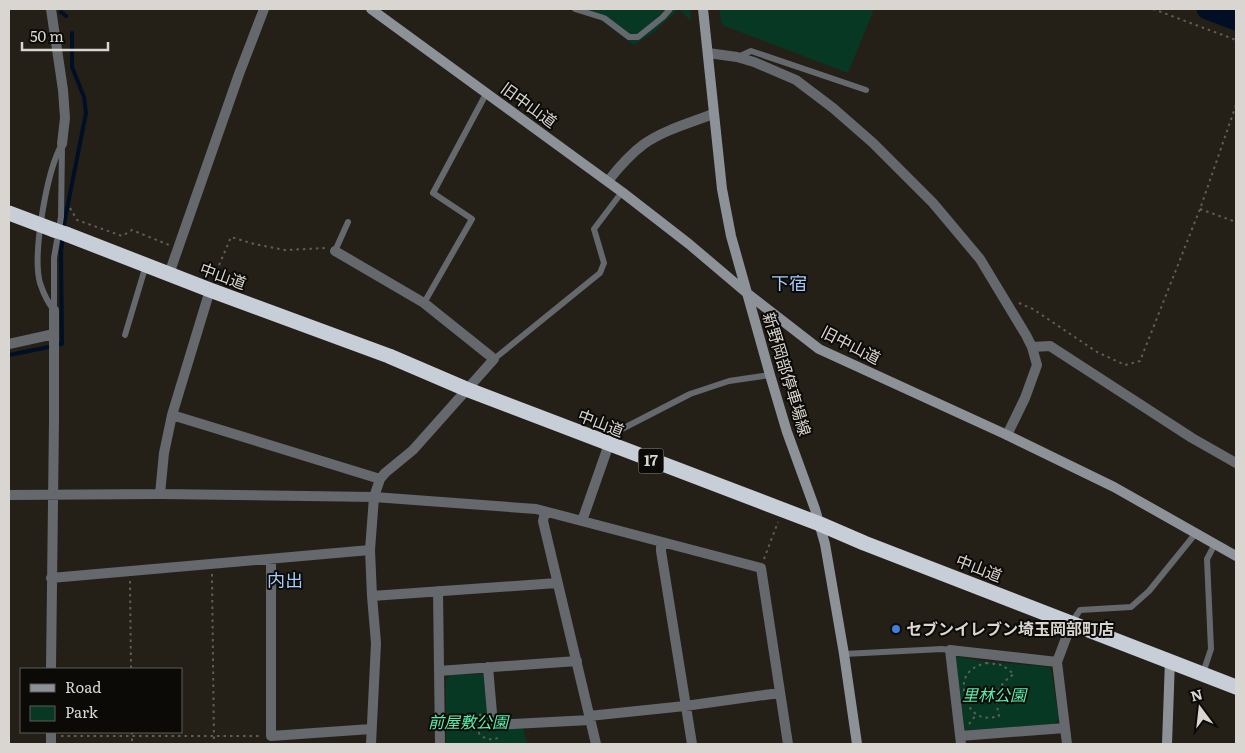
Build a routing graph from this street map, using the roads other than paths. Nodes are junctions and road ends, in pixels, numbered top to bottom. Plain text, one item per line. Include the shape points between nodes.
1 (51, 9) edge
2 (264, 9) edge
3 (371, 9) edge
4 (575, 9) edge
5 (670, 9) edge
6 (703, 9) edge
7 (708, 53) junction
8 (738, 57) junction
9 (866, 90) dead end
10 (487, 92) junction
11 (713, 114) junction
12 (62, 144) junction
13 (608, 181) junction
14 (622, 192) junction
15 (9, 212) edge
16 (348, 222) dead end
17 (54, 230) junction
18 (335, 251) joint
19 (146, 266) junction
20 (169, 274) junction
21 (210, 290) junction
22 (748, 294) junction
23 (424, 303) junction
24 (54, 310) junction
25 (54, 334) junction
26 (125, 335) dead end
27 (9, 344) edge
28 (1032, 347) junction
29 (494, 359) junction
30 (770, 375) junction
31 (466, 390) junction
32 (172, 415) junction
33 (1007, 435) junction
34 (609, 444) junction
35 (1236, 463) edge
36 (380, 479) junction
37 (160, 494) junction
38 (9, 495) edge
39 (53, 495) junction
40 (374, 497) junction
41 (545, 512) junction
42 (582, 521) junction
43 (820, 524) junction
44 (1196, 533) junction
45 (661, 543) junction
46 (1215, 544) junction
47 (370, 550) junction
48 (1236, 556) edge
49 (271, 559) junction
50 (51, 578) junction
51 (557, 583) junction
52 (438, 591) junction
53 (372, 596) junction
54 (1072, 622) junction
55 (950, 650) junction
56 (844, 654) junction
57 (1170, 660) junction
58 (577, 661) junction
59 (1057, 662) junction
60 (488, 667) junction
61 (51, 668) edge
62 (439, 671) junction
63 (1203, 673) junction
64 (1236, 686) edge
65 (779, 693) junction
66 (685, 706) junction
67 (590, 718) junction
68 (372, 728) junction
69 (1065, 728) junction
70 (961, 740) edge
71 (371, 744) edge
72 (440, 744) edge
73 (596, 744) edge
74 (692, 744) edge
75 (788, 744) edge
76 (857, 744) edge
77 (1067, 744) edge
78 (1167, 744) edge

1 - 12 street via 63,90 65,118
2 - 20 street
3 - 10 street, 旧中山道
4 - 5 lane via 604,18 629,37 638,37
6 - 7 street, 新野岡部停車場線
7 - 8 street
7 - 11 street, 新野岡部停車場線
8 - 9 lane via 751,51
8 - 28 street via 796,80 872,143 933,203 980,259
10 - 13 street, 旧中山道
10 - 23 lane via 434,194 472,219
11 - 13 street via 644,144
11 - 22 street, 新野岡部停車場線 via 722,190
12 - 17 lane via 56,155
12 - 24 lane via 60,217 54,258
13 - 14 street, 旧中山道
14 - 22 street, 旧中山道
14 - 29 lane via 594,229 604,263 600,273
15 - 17 highway, 中山道 / 17
16 - 18 lane
17 - 19 highway, 中山道 / 17
17 - 24 lane via 38,245 40,282
18 - 23 street
19 - 20 highway, 中山道 / 17
19 - 26 lane
20 - 21 highway, 中山道 / 17
21 - 31 highway, 中山道 / 17 via 389,356
21 - 32 street
22 - 30 street, 新野岡部停車場線
22 - 33 street, 旧中山道 via 819,349
23 - 29 street
24 - 25 street
25 - 27 street
25 - 39 street
28 - 33 street via 1037,366
28 - 35 street via 1050,346
29 - 31 street
30 - 34 lane via 728,381 690,394 618,431
30 - 43 street, 新野岡部停車場線
31 - 34 highway, 中山道 / 17
31 - 36 street via 413,450
32 - 36 street
32 - 37 street
33 - 44 street, 旧中山道 via 1114,487
34 - 42 street
34 - 43 highway, 中山道 / 17
36 - 40 street
37 - 39 street
37 - 40 street
38 - 39 street
39 - 50 street
40 - 41 street
40 - 47 street
41 - 42 street
41 - 51 street via 543,521
42 - 45 street
43 - 54 highway, 中山道 / 17
43 - 56 street, 新野岡部停車場線
44 - 46 street, 旧中山道
44 - 54 lane via 1149,592 1131,607 1080,610
45 - 65 street via 761,568
45 - 66 street
46 - 48 street, 旧中山道
46 - 63 lane via 1208,559 1211,649
47 - 49 street
47 - 53 street
49 - 50 street
49 - 68 street via 271,736
50 - 61 street
51 - 52 street
51 - 58 street
52 - 53 street
52 - 62 street
53 - 68 street via 376,643
54 - 57 highway, 中山道 / 17
54 - 59 street
55 - 56 lane
55 - 59 street
55 - 70 street
56 - 76 street, 新野岡部停車場線
57 - 63 highway, 中山道 / 17
57 - 78 street
58 - 60 street
58 - 67 street
59 - 69 street
60 - 62 street
60 - 67 street via 493,725
62 - 72 street
63 - 64 highway, 中山道 / 17
65 - 66 street
65 - 75 street
66 - 67 street
66 - 74 street
67 - 73 street
68 - 71 street
69 - 70 street
69 - 77 street

